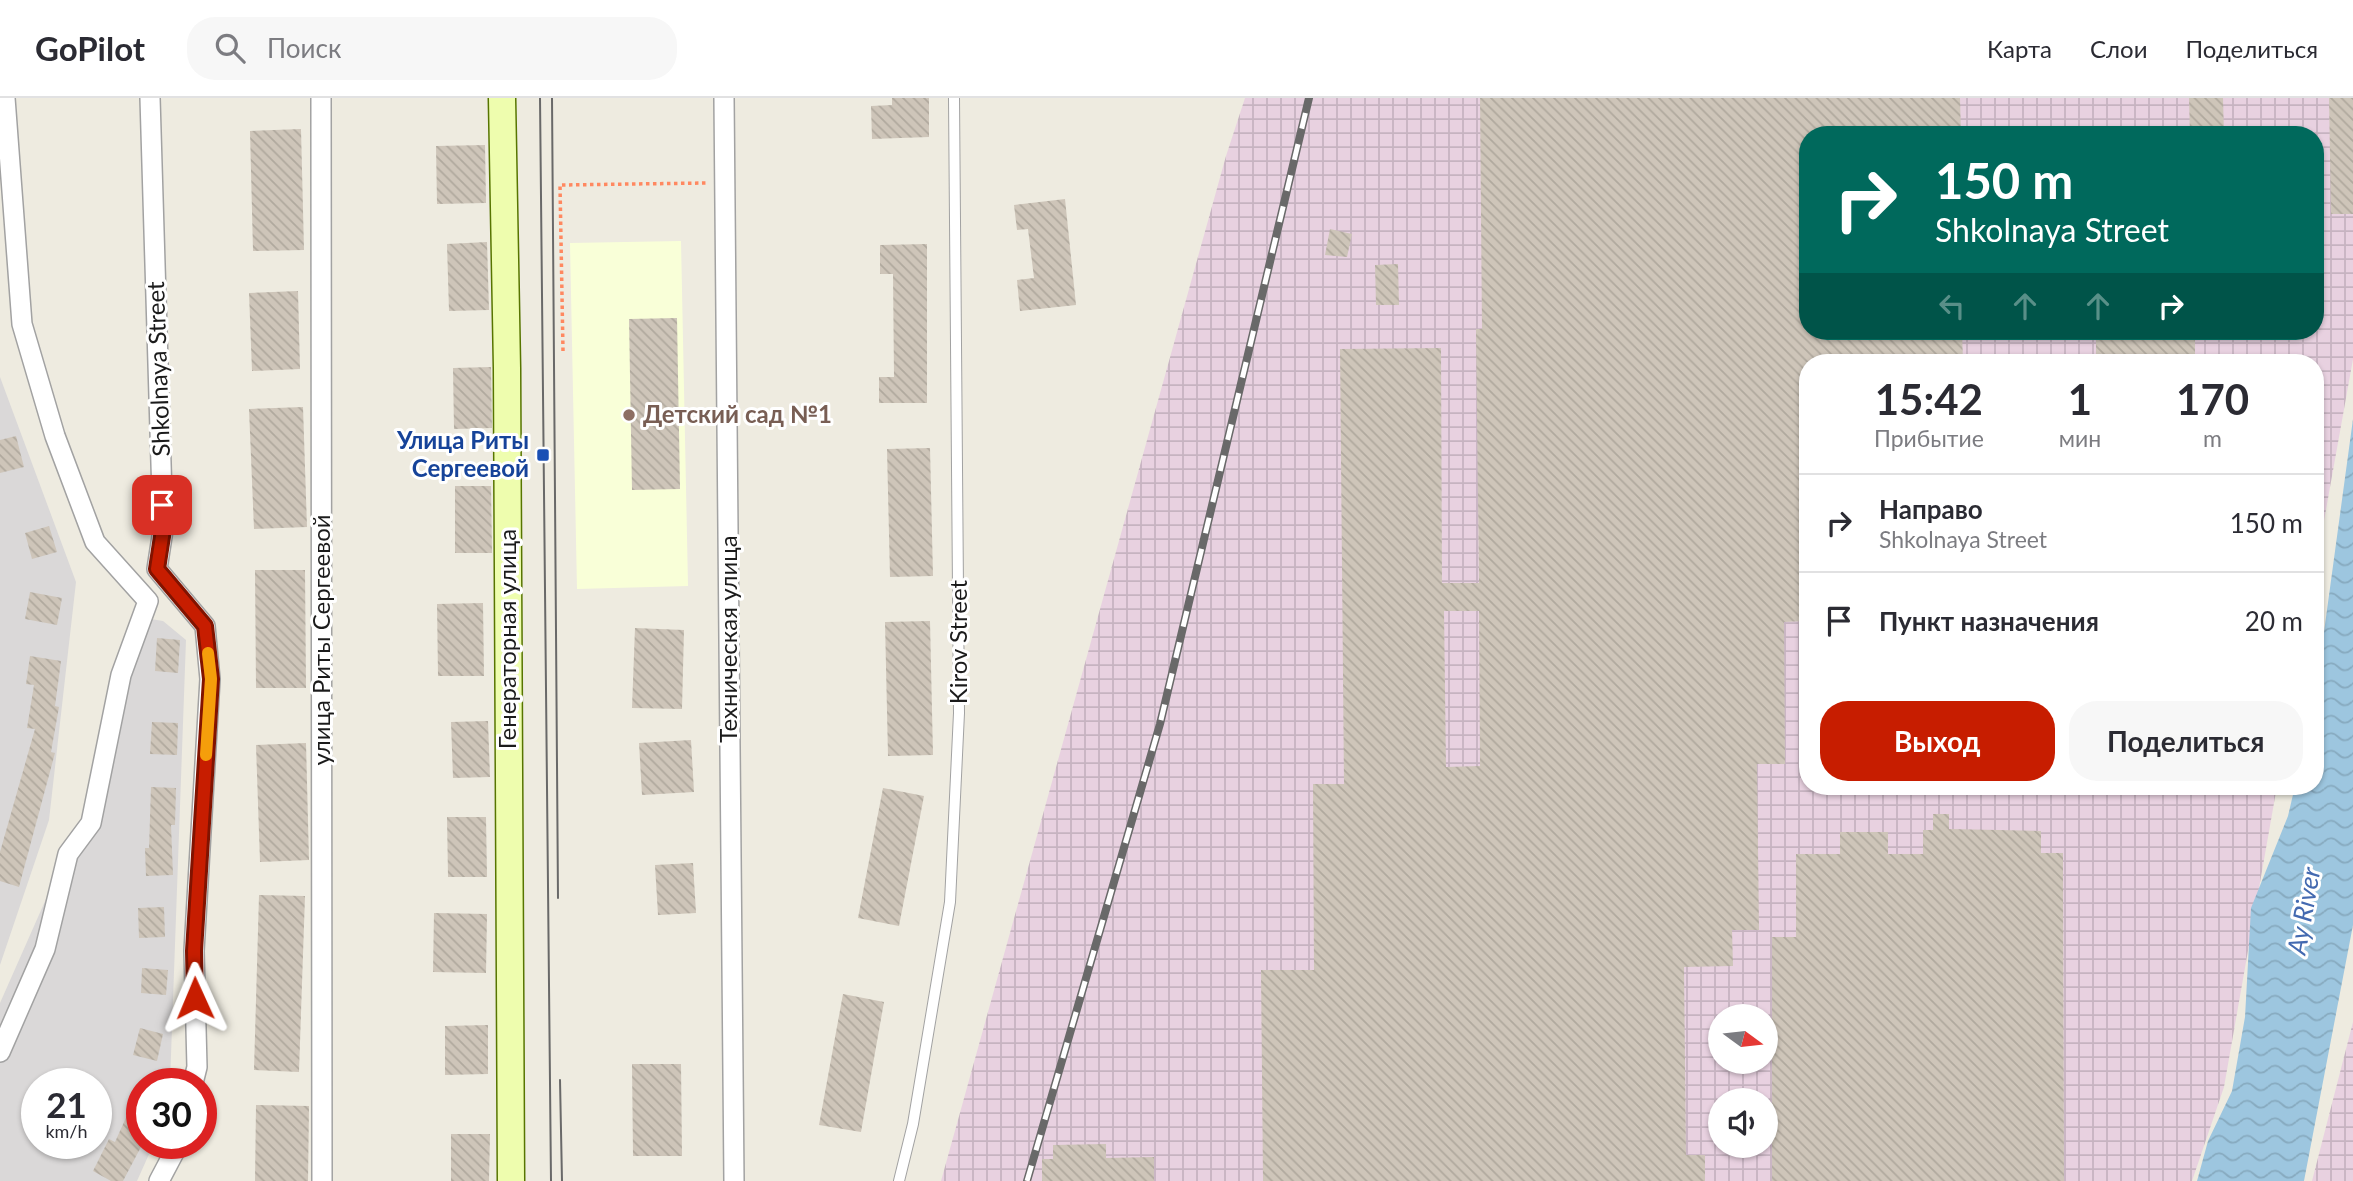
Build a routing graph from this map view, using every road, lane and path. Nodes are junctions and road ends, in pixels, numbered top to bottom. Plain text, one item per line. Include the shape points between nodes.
1 (5, 98) edge
2 (150, 98) edge
3 (321, 98) edge
4 (502, 98) edge
5 (724, 98) edge
6 (954, 98) edge
7 (726, 183) junction
8 (563, 351) dead end
9 (157, 569) junction
10 (148, 601) junction
11 (0, 1052) edge
12 (197, 1068) edge
13 (171, 1159) edge
14 (159, 1181) edge
15 (322, 1181) edge
16 (511, 1181) edge
17 (734, 1181) edge
18 (899, 1181) edge

1 - 10 street via 22,324 55,436 95,542
2 - 9 street, Shkolnaya Street via 163,530
3 - 15 street, улица Риты Сергеевой
4 - 16 main road, Генераторная улица
5 - 7 street, Техническая улица
6 - 18 lane, Kirov Street via 959,713 950,902 913,1124
7 - 8 path via 559,185
7 - 17 street, Техническая улица
9 - 10 street, Shkolnaya Street
9 - 12 street via 205,626 211,679 194,951
10 - 11 street, Shkolnaya Street via 121,675 91,823 68,854 45,949
13 - 14 street

